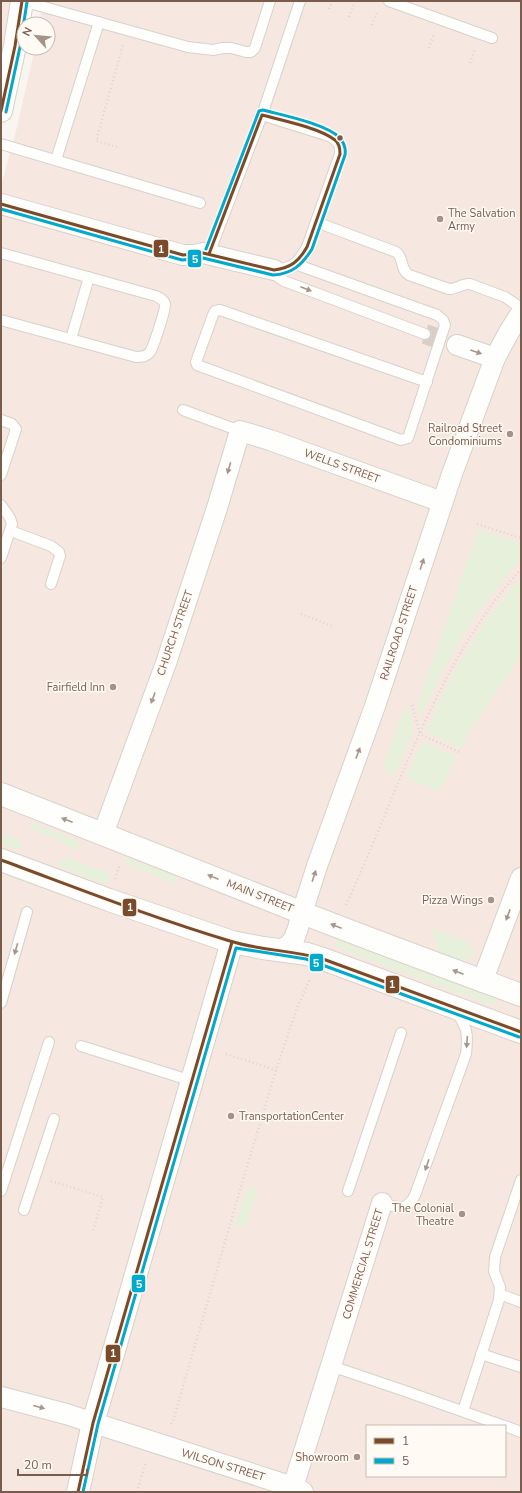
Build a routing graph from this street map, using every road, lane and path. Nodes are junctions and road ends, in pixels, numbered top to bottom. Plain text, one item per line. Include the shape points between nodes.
1 (22, 1) edge
2 (270, 1) edge
3 (300, 1) edge
4 (332, 1) edge
5 (355, 1) edge
6 (389, 1) edge
7 (329, 9) dead end
8 (349, 17) dead end
9 (98, 22) junction
10 (127, 30) junction
11 (492, 38) dead end
12 (1, 111) edge
13 (262, 115) junction
14 (1, 144) edge
15 (117, 147) dead end
16 (56, 160) junction
17 (200, 203) dead end
18 (1, 204) edge
19 (316, 222) junction
20 (1, 253) edge
21 (209, 254) junction
22 (295, 264) junction
23 (274, 270) junction
24 (89, 277) junction
25 (521, 308) edge
26 (521, 313) edge
27 (1, 320) edge
28 (425, 334) tunnel mouth
29 (71, 340) junction
30 (457, 345) tunnel mouth
31 (495, 358) junction
32 (427, 382) junction
33 (183, 410) dead end
34 (1, 420) edge
35 (240, 431) junction
36 (1, 475) edge
37 (442, 502) junction
38 (1, 505) edge
39 (477, 524) dead end
40 (11, 531) junction
41 (521, 538) edge
42 (1, 558) edge
43 (521, 569) edge
44 (51, 584) dead end
45 (301, 614) dead end
46 (332, 626) dead end
47 (412, 705) dead end
48 (420, 734) junction
49 (459, 752) dead end
50 (1, 794) edge
51 (103, 834) junction
52 (122, 858) dead end
53 (1, 860) edge
54 (521, 878) edge
55 (115, 881) dead end
56 (345, 908) dead end
57 (27, 912) dead end
58 (302, 913) junction
59 (232, 942) junction
60 (278, 950) junction
61 (482, 982) junction
62 (307, 983) dead end
63 (521, 995) edge
64 (1, 1003) edge
65 (453, 1007) junction
66 (521, 1032) edge
67 (401, 1033) dead end
68 (49, 1042) dead end
69 (81, 1046) dead end
70 (226, 1054) dead end
71 (276, 1070) junction
72 (192, 1081) junction
73 (54, 1119) dead end
74 (45, 1179) dead end
75 (521, 1180) edge
76 (348, 1191) dead end
77 (1, 1192) edge
78 (382, 1203) joint
79 (24, 1210) dead end
80 (93, 1230) dead end
81 (500, 1294) junction
82 (521, 1302) edge
83 (481, 1354) junction
84 (331, 1366) junction
85 (521, 1367) edge
86 (1, 1397) edge
87 (462, 1411) junction
88 (93, 1423) junction
89 (166, 1424) dead end
90 (502, 1425) edge
91 (506, 1426) edge
92 (521, 1432) edge
93 (145, 1462) dead end
94 (298, 1489) edge
95 (78, 1492) edge
96 (137, 1492) edge

1 - 9 lane
1 - 12 main road
2 - 10 lane via 258,41 251,52 231,48 208,50 188,47
3 - 13 lane
4 - 7 path
5 - 8 path
6 - 11 lane
9 - 10 lane
9 - 16 lane
10 - 15 path via 96,141
13 - 19 lane via 320,132 334,139 340,146 340,154
13 - 21 lane
14 - 16 lane
16 - 17 lane
18 - 21 street via 184,255
19 - 22 lane via 307,247
19 - 25 lane via 396,252 408,275 449,289 470,284 506,297
20 - 24 lane
21 - 23 street
22 - 23 lane via 286,269
22 - 32 lane via 441,318 445,325
23 -> 28 lane via 284,281
24 - 29 lane
24 - 29 lane via 161,298 165,303 165,310 150,352 143,357 136,358
26 - 31 street, RAILROAD STREET
27 - 29 lane
30 -> 31 street
31 - 37 street, RAILROAD STREET
32 - 32 lane via 408,438 401,440 199,367 196,362 213,316 220,310
33 - 35 lane
34 - 36 lane via 12,424 16,429
35 - 37 street, WELLS STREET
35 -> 51 street, CHURCH STREET via 168,655
58 -> 37 street, RAILROAD STREET via 375,706
38 - 40 lane via 10,518
39 - 41 path
40 - 42 lane
40 - 44 lane via 51,546 59,552
43 - 48 path via 481,619 449,671
45 - 46 path
47 - 48 path
48 - 49 path
48 - 56 path
51 -> 50 main road, MAIN STREET
58 -> 51 main road, MAIN STREET
52 - 55 path
53 - 59 main road
54 -> 61 street
57 -> 64 lane
58 - 60 street, RAILROAD STREET via 294,939 288,946
61 -> 58 main road, MAIN STREET
59 - 60 main road
59 - 72 main road
60 - 65 main road via 313,956
61 - 63 main road, MAIN STREET
62 - 71 path
65 - 66 main road
65 -> 78 lane, COMMERCIAL STREET via 463,1021 468,1037 466,1054 416,1195 403,1207 396,1208
67 - 76 lane
68 - 77 lane
69 - 72 lane
70 - 71 path
71 - 89 path via 173,1421 172,1424
72 - 88 main road
73 - 79 lane
74 - 80 path via 103,1197
75 - 81 lane via 495,1257 494,1271
78 - 84 street, COMMERCIAL STREET
81 - 82 lane
81 - 83 lane
83 - 85 lane
83 - 87 lane
84 - 87 lane
84 - 94 street, COMMERCIAL STREET
86 -> 88 street, WILSON STREET
87 - 90 lane
88 - 94 street, WILSON STREET
88 - 95 main road
91 - 92 lane
93 - 96 path

